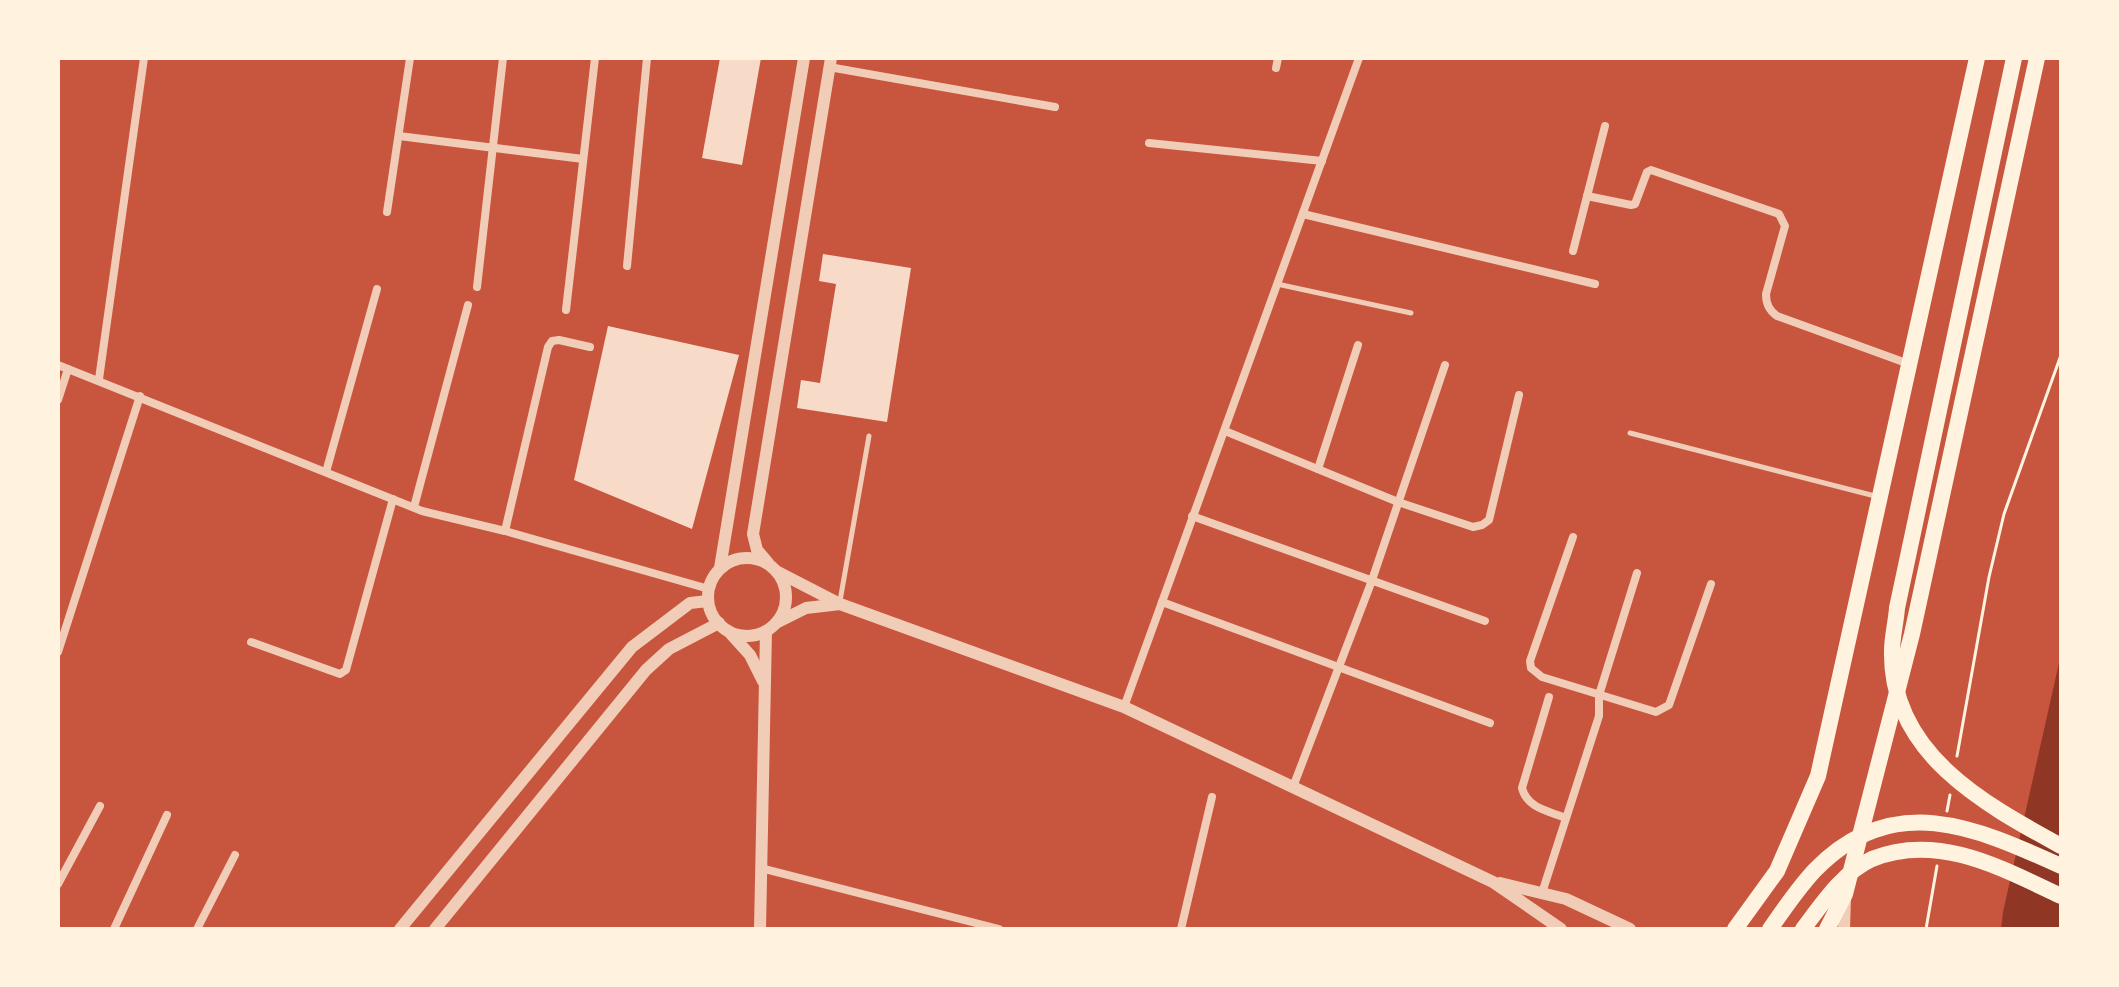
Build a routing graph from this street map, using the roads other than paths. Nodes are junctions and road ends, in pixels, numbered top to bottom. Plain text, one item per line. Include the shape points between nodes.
1 (144, 58) edge
2 (410, 58) edge
3 (503, 58) edge
4 (595, 58) edge
5 (647, 58) edge
6 (804, 58) edge
7 (1278, 58) edge
8 (1359, 58) edge
9 (1977, 58) edge
10 (2014, 58) edge
11 (2037, 58) edge
12 (830, 62) edge
13 (1276, 68) dead end
14 (1055, 107) dead end
15 (1605, 126) dead end
16 (399, 136) junction
17 (1149, 143) dead end
18 (493, 149) junction
19 (583, 159) junction
20 (1322, 161) junction
21 (1587, 196) junction
22 (387, 212) dead end
23 (1303, 214) junction
24 (1573, 251) dead end
25 (627, 266) dead end
26 (1277, 284) junction
27 (1595, 284) dead end
28 (477, 287) dead end
29 (377, 289) dead end
30 (468, 305) dead end
31 (566, 310) dead end
32 (1411, 313) dead end
33 (1358, 345) dead end
34 (590, 347) dead end
35 (1909, 364) junction
36 (58, 365) edge
37 (1445, 365) dead end
38 (68, 369) junction
39 (99, 379) junction
40 (1519, 395) dead end
41 (140, 396) junction
42 (58, 400) edge
43 (1225, 431) junction
44 (1630, 433) dead end
45 (869, 436) dead end
46 (1318, 469) junction
47 (326, 472) junction
48 (1880, 497) junction
49 (393, 499) junction
50 (1398, 502) junction
51 (414, 507) junction
52 (1192, 516) junction
53 (505, 531) junction
54 (1573, 537) dead end
55 (720, 568) junction
56 (773, 568) junction
57 (1637, 573) dead end
58 (1371, 583) junction
59 (1711, 584) dead end
60 (708, 595) junction
61 (1162, 602) junction
62 (840, 604) junction
63 (58, 613) edge
64 (70, 616) junction
65 (1485, 621) dead end
66 (772, 626) junction
67 (724, 627) junction
68 (251, 642) dead end
69 (58, 652) edge
70 (1340, 668) junction
71 (764, 684) junction
72 (1599, 695) junction
73 (1549, 697) dead end
74 (1124, 707) junction
75 (1490, 723) dead end
76 (1293, 787) junction
77 (1212, 797) dead end
78 (100, 806) dead end
79 (167, 815) dead end
80 (1566, 818) junction
81 (2061, 846) edge
82 (235, 855) dead end
83 (2061, 866) edge
84 (761, 868) junction
85 (1493, 882) junction
86 (58, 884) edge
87 (1542, 893) junction
88 (1845, 894) junction
89 (2061, 896) edge
90 (114, 929) edge
91 (197, 929) edge
92 (400, 929) edge
93 (435, 929) edge
94 (760, 929) edge
95 (999, 929) edge
96 (1181, 929) edge
97 (1561, 929) edge
98 (1630, 929) edge
99 (1735, 929) edge
100 (1770, 929) edge
101 (1803, 929) edge
102 (1827, 929) edge
103 (1844, 929) edge

1 - 39 street
2 - 16 street
3 - 18 street
4 - 19 street
5 - 25 street
6 - 55 street
7 - 13 street
8 - 20 street
9 - 35 main road
10 - 81 main road via 1892,652 1898,693 1934,759 1968,792
11 - 88 main road via 1912,634
12 - 14 street
12 - 56 street via 753,534 757,550
15 - 21 street
16 - 18 street
16 - 22 street
17 - 20 street
18 - 19 street
18 - 28 street
19 - 31 street
20 - 23 street
21 - 24 street
21 - 35 street via 1635,204 1651,170 1779,214 1785,226 1766,294 1772,312
23 - 26 street
23 - 27 street
26 - 32 lane
26 - 43 street
29 - 47 street
30 - 51 street
33 - 46 street
34 - 53 street via 559,340 548,347
35 - 48 main road
36 - 38 street
37 - 50 street
38 - 39 street
38 - 42 street
39 - 41 street
40 - 50 street via 1489,520 1473,527
41 - 47 street
41 - 64 street
43 - 46 street
43 - 52 street
44 - 48 lane
45 - 62 lane
46 - 50 street
47 - 49 street
48 - 99 main road via 1818,776 1777,871
49 - 51 street
49 - 68 street via 346,670 340,674
50 - 58 street
51 - 53 street
52 - 58 street
52 - 61 street
53 - 60 street
54 - 72 street via 1531,668 1542,677
55 - 56 street via 743,558
55 - 60 street
56 - 62 street
56 - 66 street via 787,597
57 - 72 street
58 - 65 street
58 - 70 street
59 - 72 street via 1664,710
60 - 67 street via 712,613
60 - 92 street via 632,647
61 - 70 street
61 - 74 street
62 - 66 street via 806,608
62 - 74 street
63 - 64 street
64 - 69 street
66 - 67 street via 754,635
66 - 71 street
67 - 71 street via 750,655
67 - 93 street via 669,649 646,670
70 - 75 street
70 - 76 street
71 - 84 street
72 - 80 street via 1599,716
73 - 80 street via 1522,788 1530,804
74 - 76 street
76 - 85 street
77 - 96 street
78 - 86 street
79 - 90 street
80 - 87 street
82 - 91 street
83 - 100 main road via 1962,827 1902,824 1871,831 1843,847 1816,870
84 - 94 street
84 - 95 street
85 - 87 street
85 - 97 street
87 - 98 street
88 - 102 main road
88 - 103 street
89 - 101 main road via 1962,855 1897,852 1870,860 1835,887

